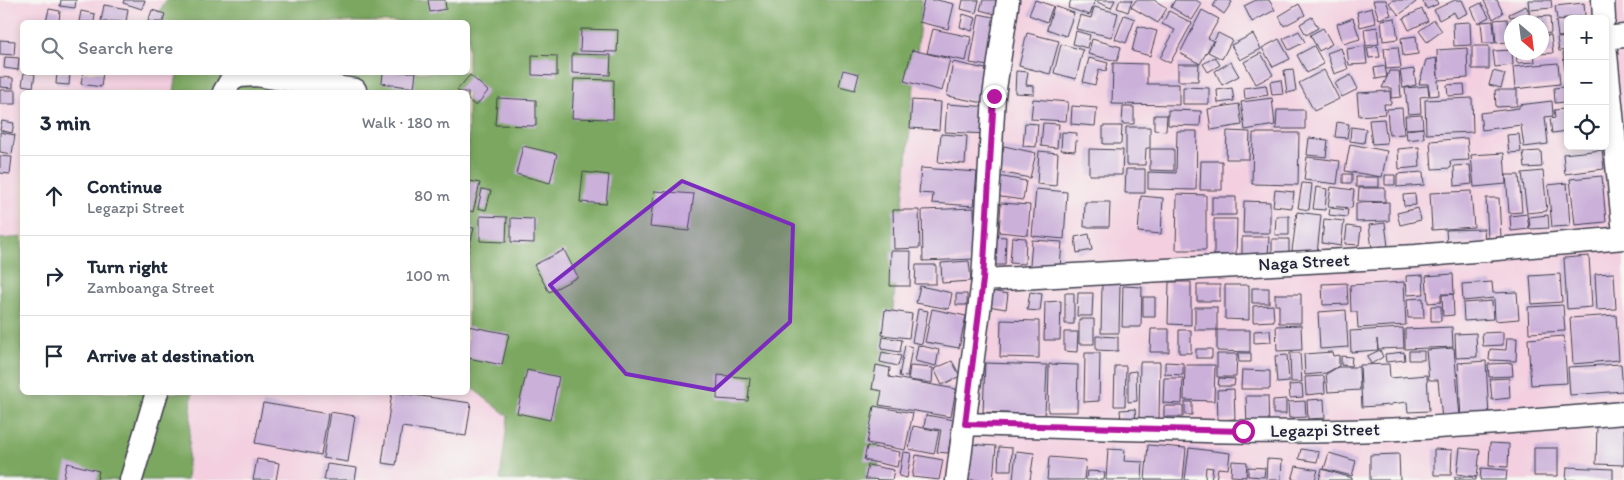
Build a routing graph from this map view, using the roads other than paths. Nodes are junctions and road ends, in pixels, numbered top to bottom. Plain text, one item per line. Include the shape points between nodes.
1 (1008, 0) edge
2 (1603, 0) edge
3 (1604, 15) edge
4 (1624, 36) edge
5 (1609, 38) edge
6 (1607, 60) edge
7 (256, 75) edge
8 (256, 75) edge
9 (225, 90) edge
10 (355, 90) dead end
11 (1624, 234) edge
12 (1624, 238) edge
13 (983, 280) junction
14 (156, 395) edge
15 (1624, 413) edge
16 (965, 424) junction
17 (131, 480) edge
18 (958, 480) edge

1 - 13 street via 994,96
2 - 3 street
4 - 5 street
6 - 11 street
7 - 9 street via 231,80
8 - 10 street
12 - 13 street, Naga Street via 1416,256
13 - 16 street
14 - 17 street
15 - 16 street, Legazpi Street via 1377,430 1243,431
16 - 18 street

